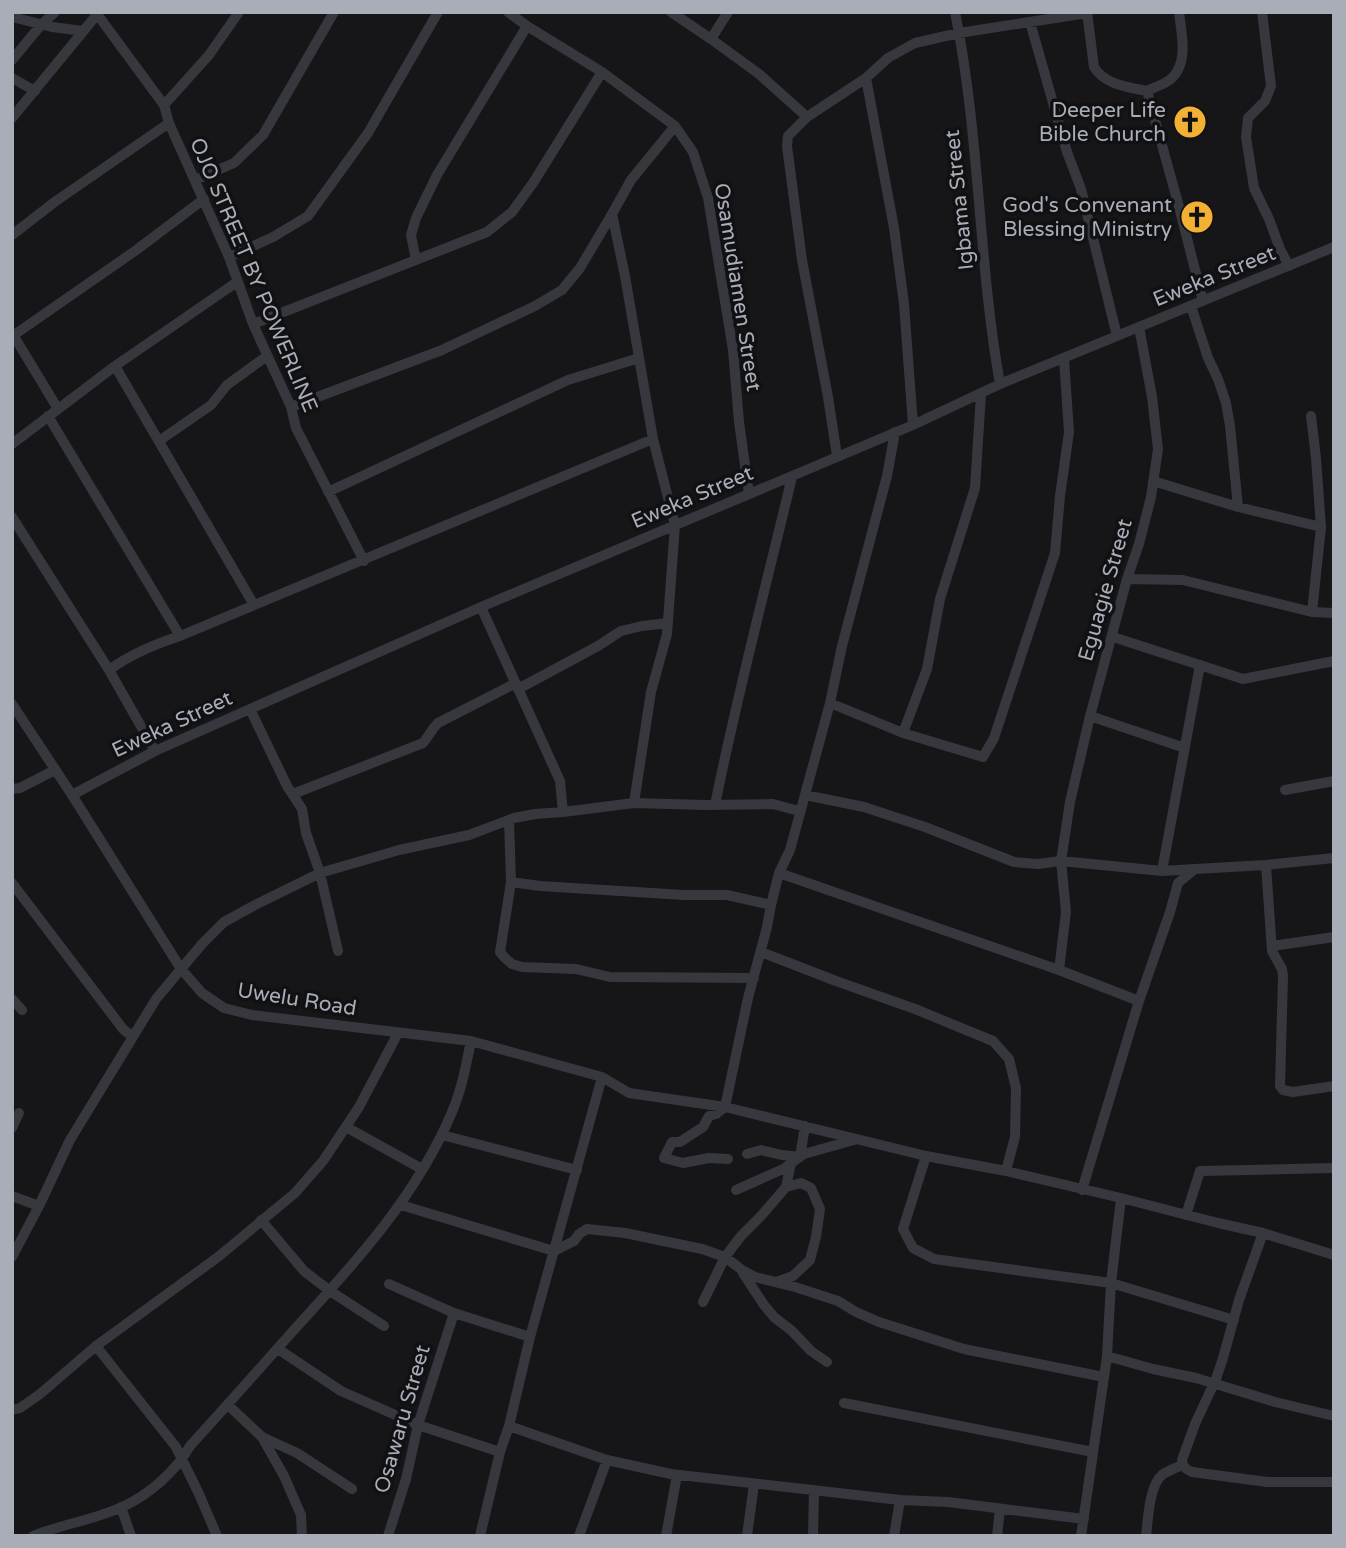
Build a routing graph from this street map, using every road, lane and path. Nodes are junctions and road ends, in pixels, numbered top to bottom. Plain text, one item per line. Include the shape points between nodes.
1 (55, 12) edge
2 (239, 12) edge
3 (334, 12) edge
4 (438, 12) edge
5 (508, 12) edge
6 (671, 12) edge
7 (728, 12) edge
8 (955, 12) edge
9 (1180, 12) edge
10 (1262, 12) edge
11 (98, 13) edge
12 (1087, 13) edge
13 (12, 17) edge
14 (1033, 18) edge
15 (41, 25) junction
16 (527, 26) junction
17 (83, 31) junction
18 (959, 33) junction
19 (711, 39) junction
20 (12, 60) edge
21 (603, 72) junction
22 (12, 78) edge
23 (866, 78) junction
24 (1147, 90) junction
25 (35, 91) junction
26 (164, 105) junction
27 (807, 117) junction
28 (12, 118) edge
29 (169, 123) junction
30 (675, 126) junction
31 (195, 180) junction
32 (204, 199) junction
33 (612, 214) junction
34 (12, 235) edge
35 (1334, 247) edge
36 (229, 257) junction
37 (416, 260) junction
38 (1289, 266) junction
39 (237, 282) junction
40 (1203, 301) junction
41 (1191, 306) junction
42 (253, 324) junction
43 (1139, 327) junction
44 (13, 334) edge
45 (1117, 336) junction
46 (267, 356) junction
47 (639, 358) junction
48 (1064, 359) junction
49 (115, 366) junction
50 (1000, 384) junction
51 (981, 394) junction
52 (291, 407) junction
53 (58, 409) junction
54 (1311, 415) dead end
55 (48, 416) junction
56 (913, 425) junction
57 (895, 432) junction
58 (653, 439) junction
59 (159, 441) junction
60 (12, 444) edge
61 (837, 456) junction
62 (792, 477) junction
63 (1153, 481) junction
64 (328, 492) junction
65 (749, 494) junction
66 (1238, 507) junction
67 (12, 517) edge
68 (675, 525) junction
69 (1321, 527) junction
70 (363, 561) junction
71 (1127, 579) junction
72 (254, 605) junction
73 (481, 607) junction
74 (1312, 612) junction
75 (1334, 613) edge
76 (668, 623) junction
77 (180, 636) junction
78 (1113, 637) junction
79 (1334, 661) edge
80 (1200, 665) junction
81 (109, 670) junction
82 (517, 686) junction
83 (830, 703) junction
84 (12, 704) edge
85 (250, 709) junction
86 (1090, 716) junction
87 (904, 733) junction
88 (1185, 748) junction
89 (155, 751) junction
90 (55, 770) junction
91 (1334, 781) edge
92 (12, 789) edge
93 (1285, 790) dead end
94 (293, 794) junction
95 (72, 795) junction
96 (805, 795) junction
97 (634, 803) junction
98 (715, 805) junction
99 (799, 811) junction
100 (563, 812) junction
101 (509, 820) junction
102 (1334, 858) edge
103 (1061, 861) junction
104 (1266, 865) junction
105 (1195, 869) junction
106 (1162, 871) junction
107 (320, 873) junction
108 (779, 873) junction
109 (511, 882) junction
110 (12, 883) edge
111 (771, 905) junction
112 (1334, 937) edge
113 (1272, 946) junction
114 (338, 951) dead end
115 (761, 952) junction
116 (181, 969) junction
117 (1059, 970) junction
118 (754, 978) junction
119 (12, 999) edge
120 (1139, 1001) junction
121 (22, 1010) dead end
122 (398, 1033) junction
123 (133, 1037) junction
124 (471, 1041) junction
125 (602, 1077) junction
126 (1334, 1086) edge
127 (726, 1107) junction
128 (19, 1113) dead end
129 (804, 1126) junction
130 (346, 1127) junction
131 (12, 1128) edge
132 (442, 1135) junction
133 (856, 1139) junction
134 (747, 1154) dead end
135 (926, 1157) junction
136 (728, 1159) dead end
137 (796, 1160) junction
138 (1334, 1168) edge
139 (422, 1169) junction
140 (577, 1170) junction
141 (1006, 1171) junction
142 (786, 1187) junction
143 (736, 1190) dead end
144 (1082, 1190) junction
145 (12, 1196) edge
146 (1121, 1198) junction
147 (401, 1205) junction
148 (39, 1206) junction
149 (1186, 1215) junction
150 (261, 1220) junction
151 (1263, 1233) junction
152 (554, 1251) junction
153 (1334, 1255) edge
154 (12, 1257) edge
155 (725, 1257) junction
156 (742, 1270) junction
157 (776, 1282) junction
158 (1111, 1283) junction
159 (389, 1284) dead end
160 (330, 1291) junction
161 (703, 1302) dead end
162 (454, 1313) junction
163 (1234, 1320) junction
164 (384, 1326) dead end
165 (530, 1337) junction
166 (96, 1346) junction
167 (278, 1349) junction
168 (1107, 1356) junction
169 (827, 1362) dead end
170 (1104, 1377) junction
171 (1214, 1383) junction
172 (844, 1403) dead end
173 (228, 1405) junction
174 (12, 1410) edge
175 (1334, 1416) edge
176 (418, 1425) junction
177 (509, 1426) junction
178 (262, 1437) junction
179 (1093, 1451) junction
180 (500, 1452) junction
181 (182, 1459) junction
182 (607, 1460) junction
183 (1182, 1465) junction
184 (677, 1475) junction
185 (1334, 1482) edge
186 (754, 1484) junction
187 (352, 1489) dead end
188 (814, 1490) junction
189 (900, 1500) junction
190 (121, 1507) junction
191 (1000, 1509) junction
192 (1084, 1519) junction
193 (48, 1533) edge
194 (33, 1536) edge
195 (131, 1536) edge
196 (216, 1536) edge
197 (302, 1536) edge
198 (388, 1536) edge
199 (480, 1536) edge
200 (579, 1536) edge
201 (666, 1536) edge
202 (747, 1536) edge
203 (813, 1536) edge
204 (894, 1536) edge
205 (997, 1536) edge
206 (1081, 1536) edge
207 (1146, 1536) edge

1 - 15 street
2 - 26 street via 209,55
3 - 31 street via 263,135 234,163
4 - 36 street via 368,133 308,216
5 - 16 street, Osamudiamen Street
6 - 19 street
7 - 19 street
8 - 18 street, Igbama Street
9 - 24 street via 1183,52 1177,72 1171,80
10 - 38 street via 1271,86 1265,101 1248,118 1246,137 1254,188
11 - 17 street
11 - 26 street, OJO STREET BY POWERLINE
12 - 14 street
12 - 24 street via 1099,75
13 - 15 street
14 - 18 street
14 - 45 street
15 - 17 street
15 - 20 street
16 - 21 street, Osamudiamen Street
16 - 37 street via 416,218 411,235
17 - 25 street
18 - 23 street via 915,43
18 - 50 street, Igbama Street
19 - 27 street
21 - 30 street, Osamudiamen Street
21 - 37 street via 512,212 487,232
22 - 25 street
23 - 27 street
23 - 56 street via 898,254
24 - 40 street
25 - 28 street
26 - 29 street, OJO STREET BY POWERLINE
27 - 61 street via 788,136 786,146
29 - 31 street, OJO STREET BY POWERLINE
29 - 34 street
30 - 33 street via 631,180
30 - 65 street, Osamudiamen Street via 693,152 708,198 733,349
31 - 32 street, OJO STREET BY POWERLINE
32 - 36 street, OJO STREET BY POWERLINE
32 - 44 street
33 - 47 street
33 - 52 street via 562,290 442,350
35 - 38 street, Eweka Street
36 - 39 street, OJO STREET BY POWERLINE
37 - 42 street
38 - 40 street, Eweka Street
39 - 42 street, OJO STREET BY POWERLINE
39 - 49 street
40 - 41 street, Eweka Street
41 - 43 street, Eweka Street
41 - 66 street via 1226,403
42 - 46 street, OJO STREET BY POWERLINE
43 - 45 street, Eweka Street
43 - 63 street, Eguagie Street via 1158,450
44 - 53 street
45 - 48 street, Eweka Street
46 - 52 street, OJO STREET BY POWERLINE
46 - 59 street via 227,385 211,405
47 - 58 street
47 - 64 street via 568,380
48 - 50 street, Eweka Street
48 - 87 street via 1069,432 1055,553 994,738 984,757
49 - 53 street
49 - 59 street
50 - 51 street, Eweka Street
51 - 56 street, Eweka Street
51 - 87 street via 975,488 940,599 927,669
52 - 64 street, OJO STREET BY POWERLINE via 296,428
53 - 55 street
54 - 69 street
55 - 60 street
55 - 77 street
56 - 57 street, Eweka Street
57 - 61 street, Eweka Street
57 - 83 street
58 - 68 street
58 - 70 street
59 - 72 street
61 - 62 street, Eweka Street
62 - 65 street, Eweka Street
62 - 98 street
63 - 66 street
63 - 71 street, Eguagie Street
64 - 70 street, OJO STREET BY POWERLINE
65 - 68 street, Eweka Street
66 - 69 street
67 - 81 street
68 - 73 street, Eweka Street
68 - 76 street
69 - 74 street
70 - 72 street
71 - 74 street via 1183,580
71 - 78 street, Eguagie Street
72 - 77 street
73 - 82 street
73 - 85 street, Eweka Street
74 - 75 street
76 - 82 street via 621,631
76 - 97 street via 651,692
77 - 81 street
78 - 80 street
78 - 86 street, Eguagie Street
79 - 80 street via 1243,679
80 - 88 street
81 - 89 street
82 - 94 street via 438,723 423,743
82 - 100 street via 560,781
83 - 87 street
83 - 96 street
84 - 90 street, Uwelu Road
85 - 89 street, Eweka Street
85 - 94 street
86 - 88 street
86 - 103 street, Eguagie Street
88 - 106 street
89 - 95 street, Eweka Street
90 - 92 street
90 - 95 street, Uwelu Road
91 - 93 street
94 - 107 street via 302,809
95 - 116 street, Uwelu Road
96 - 99 street
96 - 103 street via 864,807 1014,862
97 - 98 street
97 - 100 street
98 - 99 street via 774,804
99 - 108 street
100 - 101 street
101 - 107 street via 469,835
101 - 109 street
102 - 104 street
103 - 106 street
103 - 117 street, Eguagie Street via 1066,912
104 - 105 street
104 - 113 street
105 - 106 street
105 - 120 street via 1178,883
107 - 114 street
107 - 116 street via 224,922
108 - 111 street
108 - 117 street
109 - 111 street via 726,895
109 - 118 street via 500,952 512,964 610,977
110 - 123 street
111 - 115 street
112 - 113 street
113 - 126 street via 1283,976 1280,1086 1293,1092
115 - 118 street
115 - 141 street via 993,1041 1009,1059 1016,1088 1015,1137
116 - 122 street, Uwelu Road via 202,993 224,1008
116 - 123 street
117 - 120 street
118 - 127 street
119 - 121 street
120 - 144 street
122 - 124 street, Uwelu Road
122 - 130 street
123 - 148 street via 70,1140
124 - 125 street, Uwelu Road
124 - 132 street via 461,1090
125 - 127 street, Uwelu Road via 629,1093
125 - 140 street
127 - 129 street, Uwelu Road
127 - 136 street via 680,1142 672,1142 664,1157 683,1163
128 - 131 street
129 - 133 street, Uwelu Road
129 - 137 street
130 - 139 street
130 - 150 street via 295,1193
132 - 139 street
132 - 140 street
133 - 135 street, Uwelu Road
133 - 137 street
134 - 137 street via 761,1150
135 - 141 street, Uwelu Road
135 - 158 street via 904,1230 913,1248 933,1259
137 - 142 street
137 - 143 street
138 - 149 street via 1200,1171
139 - 147 street
140 - 152 street
141 - 144 street, Uwelu Road
142 - 155 street
142 - 157 street via 801,1183 811,1188 820,1209 810,1261 793,1276
144 - 146 street, Uwelu Road
145 - 148 street
146 - 149 street, Uwelu Road
146 - 158 street
147 - 152 street
147 - 160 street
148 - 154 street
149 - 151 street, Uwelu Road
150 - 160 street via 304,1272
150 - 166 street via 218,1258
151 - 153 street, Uwelu Road
151 - 163 street
152 - 155 street via 587,1229 625,1233
152 - 165 street
155 - 156 street
155 - 161 street
156 - 157 street
156 - 169 street via 774,1317
157 - 170 street via 964,1349
158 - 163 street
158 - 168 street
159 - 162 street
160 - 164 street
160 - 167 street
162 - 165 street
162 - 176 street, Osawaru Street
163 - 171 street
165 - 177 street
166 - 174 street via 40,1394
166 - 181 street via 169,1436
167 - 173 street
167 - 176 street via 341,1391
168 - 170 street
168 - 171 street
170 - 179 street
171 - 175 street
171 - 183 street
172 - 179 street
173 - 178 street
173 - 181 street
176 - 180 street
176 - 198 street, Osawaru Street
177 - 180 street
177 - 182 street
178 - 187 street via 297,1453
178 - 197 street via 301,1515
179 - 192 street
180 - 199 street
181 - 190 street via 164,1478
181 - 196 street
182 - 184 street
182 - 200 street
183 - 185 street via 1192,1472 1267,1482
183 - 207 street via 1156,1481
184 - 186 street
184 - 201 street
186 - 188 street
186 - 202 street
188 - 189 street
188 - 203 street
189 - 191 street
189 - 204 street
190 - 193 street
190 - 195 street
191 - 192 street
191 - 205 street
192 - 206 street
193 - 194 street

